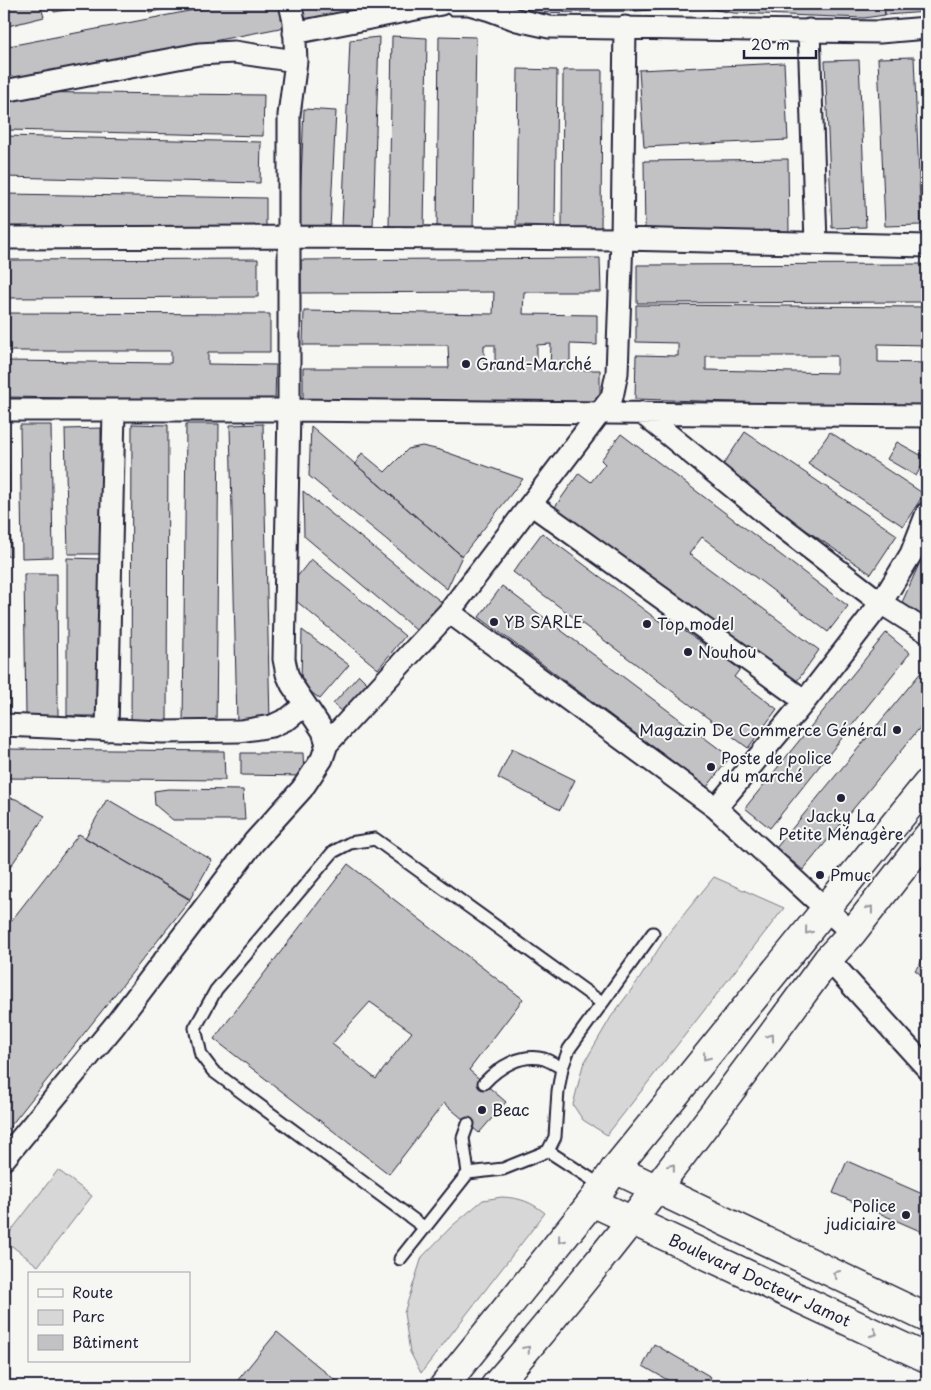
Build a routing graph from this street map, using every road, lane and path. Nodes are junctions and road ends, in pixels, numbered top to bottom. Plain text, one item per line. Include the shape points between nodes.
1 (290, 4) edge
2 (441, 4) edge
3 (453, 4) edge
4 (625, 27) junction
5 (927, 28) edge
6 (809, 30) junction
7 (294, 33) junction
8 (296, 61) junction
9 (4, 90) edge
10 (289, 237) junction
11 (4, 238) edge
12 (622, 239) junction
13 (816, 243) junction
14 (927, 246) edge
15 (4, 410) edge
16 (114, 410) junction
17 (289, 410) junction
18 (600, 413) junction
19 (642, 413) junction
20 (927, 416) edge
21 (531, 504) junction
22 (927, 513) edge
23 (881, 603) junction
24 (449, 612) junction
25 (927, 632) edge
26 (805, 701) junction
27 (305, 705) junction
28 (4, 726) edge
29 (107, 730) junction
30 (326, 744) junction
31 (927, 784) edge
32 (716, 808) junction
33 (927, 837) edge
34 (826, 909) junction
35 (653, 933) dead end
36 (852, 933) junction
37 (828, 959) junction
38 (602, 1003) junction
39 (562, 1068) junction
40 (927, 1068) edge
41 (484, 1083) dead end
42 (468, 1124) dead end
43 (548, 1151) junction
44 (4, 1159) edge
45 (468, 1173) junction
46 (603, 1186) junction
47 (655, 1189) junction
48 (633, 1220) junction
49 (425, 1228) junction
50 (400, 1259) dead end
51 (927, 1318) edge
52 (927, 1358) edge
53 (444, 1386) edge
54 (495, 1386) edge

1 - 7 street
2 - 7 street
3 - 4 street via 469,4 549,27
4 - 6 street
4 - 12 street
5 - 6 street via 880,32
6 - 13 street
7 - 8 street
8 - 9 street via 234,52 199,54
8 - 10 street via 289,115
10 - 11 street
10 - 12 street
10 - 17 street
12 - 13 street
12 - 18 street via 617,373 612,397
13 - 14 street
15 - 16 street
16 - 17 street
16 - 29 street
17 - 18 street
17 - 27 street via 284,659 292,685
18 - 19 street
18 - 21 street
19 - 20 street
19 - 23 street
21 - 24 street
21 - 26 street
22 - 23 street via 911,554
23 - 25 street
23 - 26 street
24 - 30 street
24 - 32 street
26 - 32 street
27 - 29 street via 272,726 240,731
27 - 30 street via 323,731
28 - 29 street
30 - 44 street via 322,758 302,789 254,842 115,1025
31 - 34 main road
32 - 34 street
36 -> 33 main road
34 - 36 street
34 -> 46 main road
35 - 38 lane
36 - 37 main road
37 - 40 street
47 -> 37 main road
38 - 39 lane via 569,1049
38 - 49 lane via 375,839 350,842 333,852 216,990 195,1028 201,1055 213,1071
39 - 41 lane via 543,1059 516,1060 494,1072
39 - 43 lane via 555,1137
42 - 45 lane via 463,1138
43 - 45 lane via 503,1169
43 - 46 lane
45 - 49 lane
46 - 47 main road
46 - 48 main road, Boulevard Docteur Jamot
46 -> 53 main road
47 - 48 main road
51 -> 47 main road
48 -> 52 main road, Boulevard Docteur Jamot
54 -> 48 main road
49 - 50 lane

